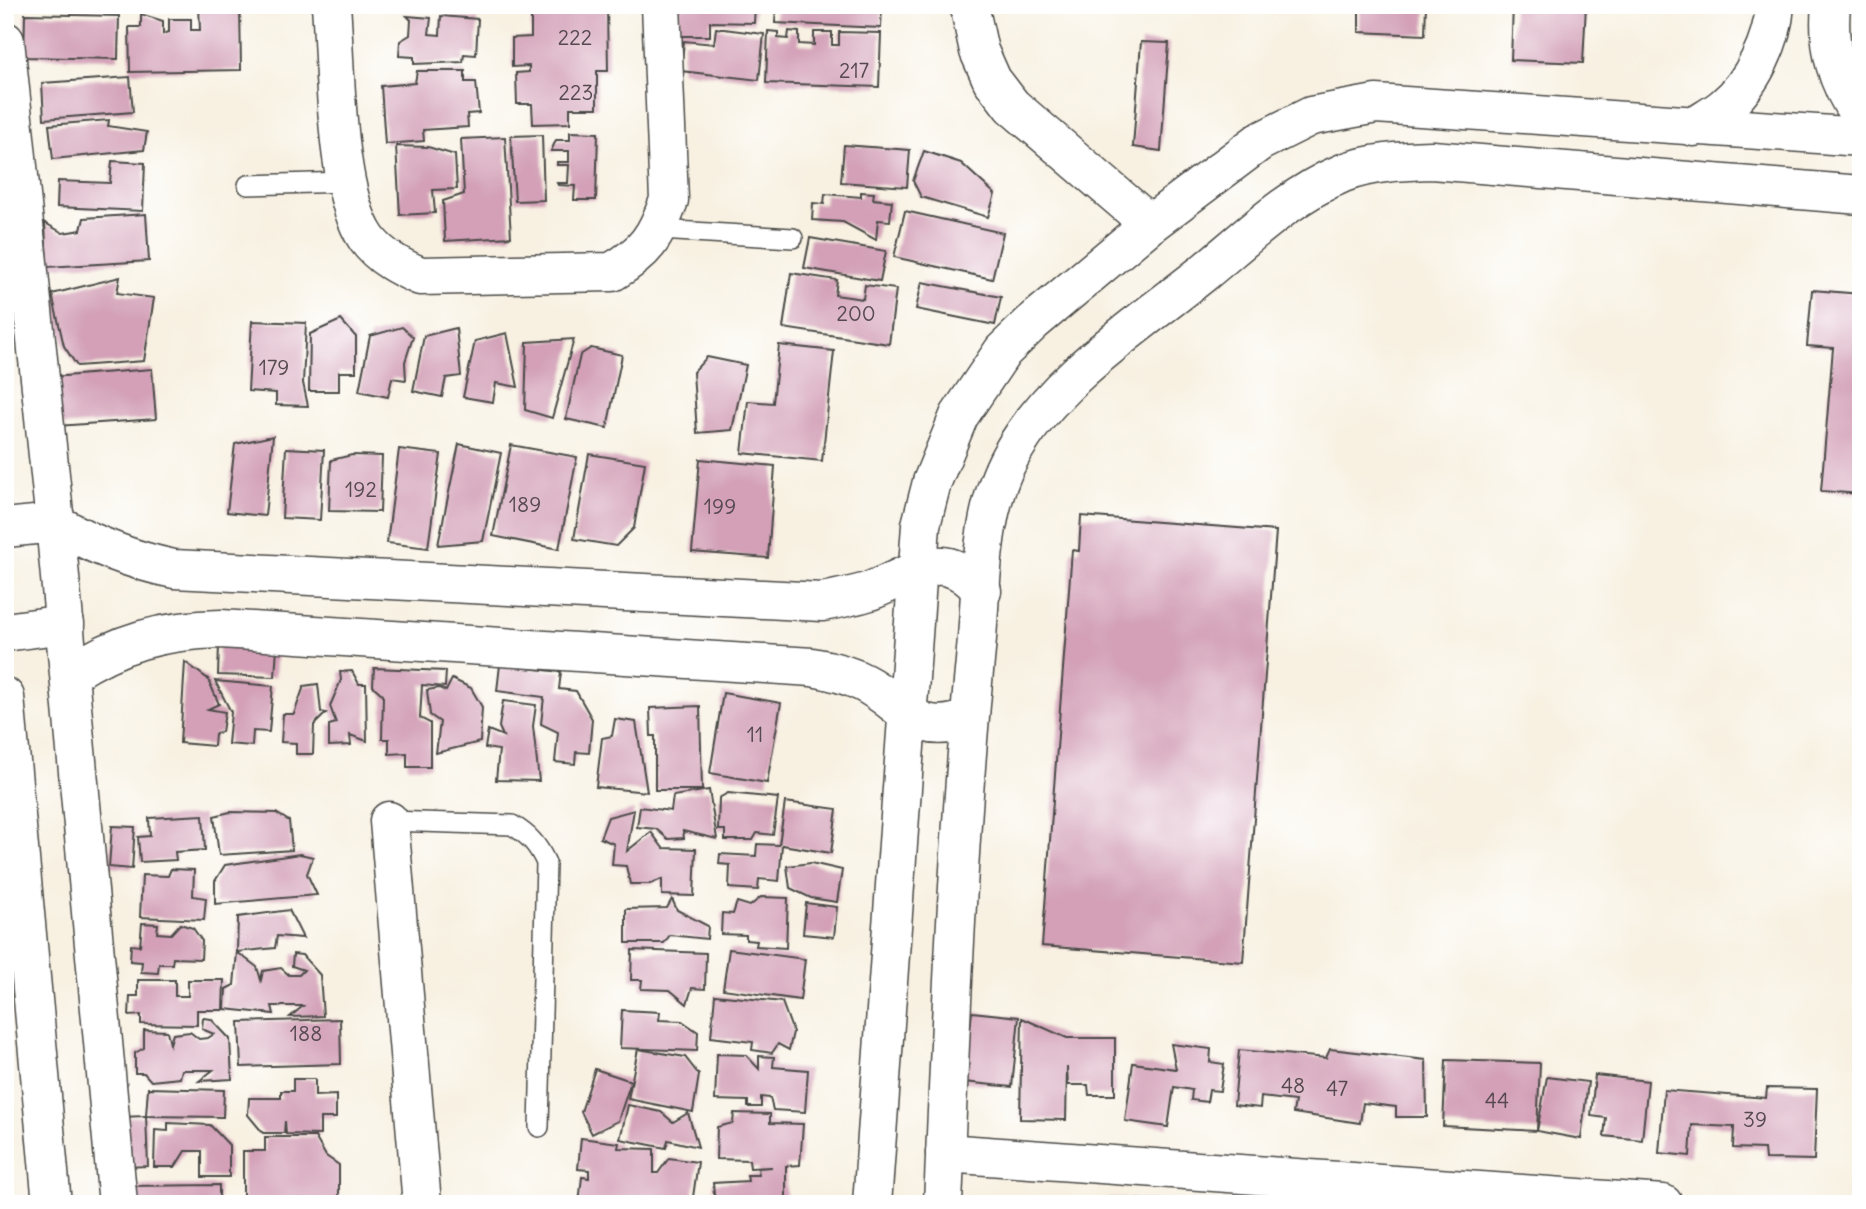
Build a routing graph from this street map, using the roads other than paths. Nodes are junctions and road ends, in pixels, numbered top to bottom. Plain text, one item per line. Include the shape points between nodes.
1 (331, 5) edge
2 (661, 5) edge
3 (970, 5) edge
4 (1775, 5) edge
5 (1831, 5) edge
6 (5, 41) edge
7 (1861, 117) edge
8 (1694, 127) junction
9 (1861, 137) edge
10 (345, 182) junction
11 (248, 185) dead end
12 (1861, 195) edge
13 (1150, 223) junction
14 (659, 230) junction
15 (793, 238) dead end
16 (55, 523) junction
17 (5, 528) edge
18 (918, 567) junction
19 (982, 590) junction
20 (65, 624) junction
21 (5, 632) edge
22 (70, 674) junction
23 (5, 697) edge
24 (907, 715) junction
25 (969, 718) junction
26 (389, 821) joint
27 (540, 1127) dead end
28 (945, 1153) junction
29 (52, 1204) edge
30 (118, 1204) edge
31 (422, 1204) edge
32 (872, 1204) edge
33 (943, 1204) edge
34 (1663, 1204) edge

1 - 10 street
2 - 14 street via 670,190
3 - 13 street via 979,51 992,80 1012,106
4 - 8 street via 1765,47 1749,78 1727,105
5 - 7 street via 1832,57 1843,92
6 - 16 street
8 - 9 street
8 - 13 street via 1376,104 1339,108 1311,116 1259,142
10 - 11 lane
10 - 14 street via 352,213 368,241 391,262 420,276 612,272 639,256
12 - 19 street via 1432,160 1388,162 1345,172 1306,192 1271,219 1083,370 1042,409 1010,456 990,509
13 - 18 street via 1033,322 1003,351 978,385 959,416 932,482
14 - 15 lane
16 - 17 street
16 - 18 street via 92,545 174,569 798,602 846,598
16 - 20 street
18 - 19 street via 944,565 959,570
18 - 24 street
19 - 25 street
20 - 21 street
20 - 22 street
22 - 24 street via 130,641 164,632 221,629 812,667 864,683
22 - 30 street
23 - 29 street
24 - 25 street via 936,726
24 - 32 street
25 - 28 street
26 - 27 lane via 512,825 539,847 545,863
26 - 31 street
28 - 33 street
28 - 34 street

